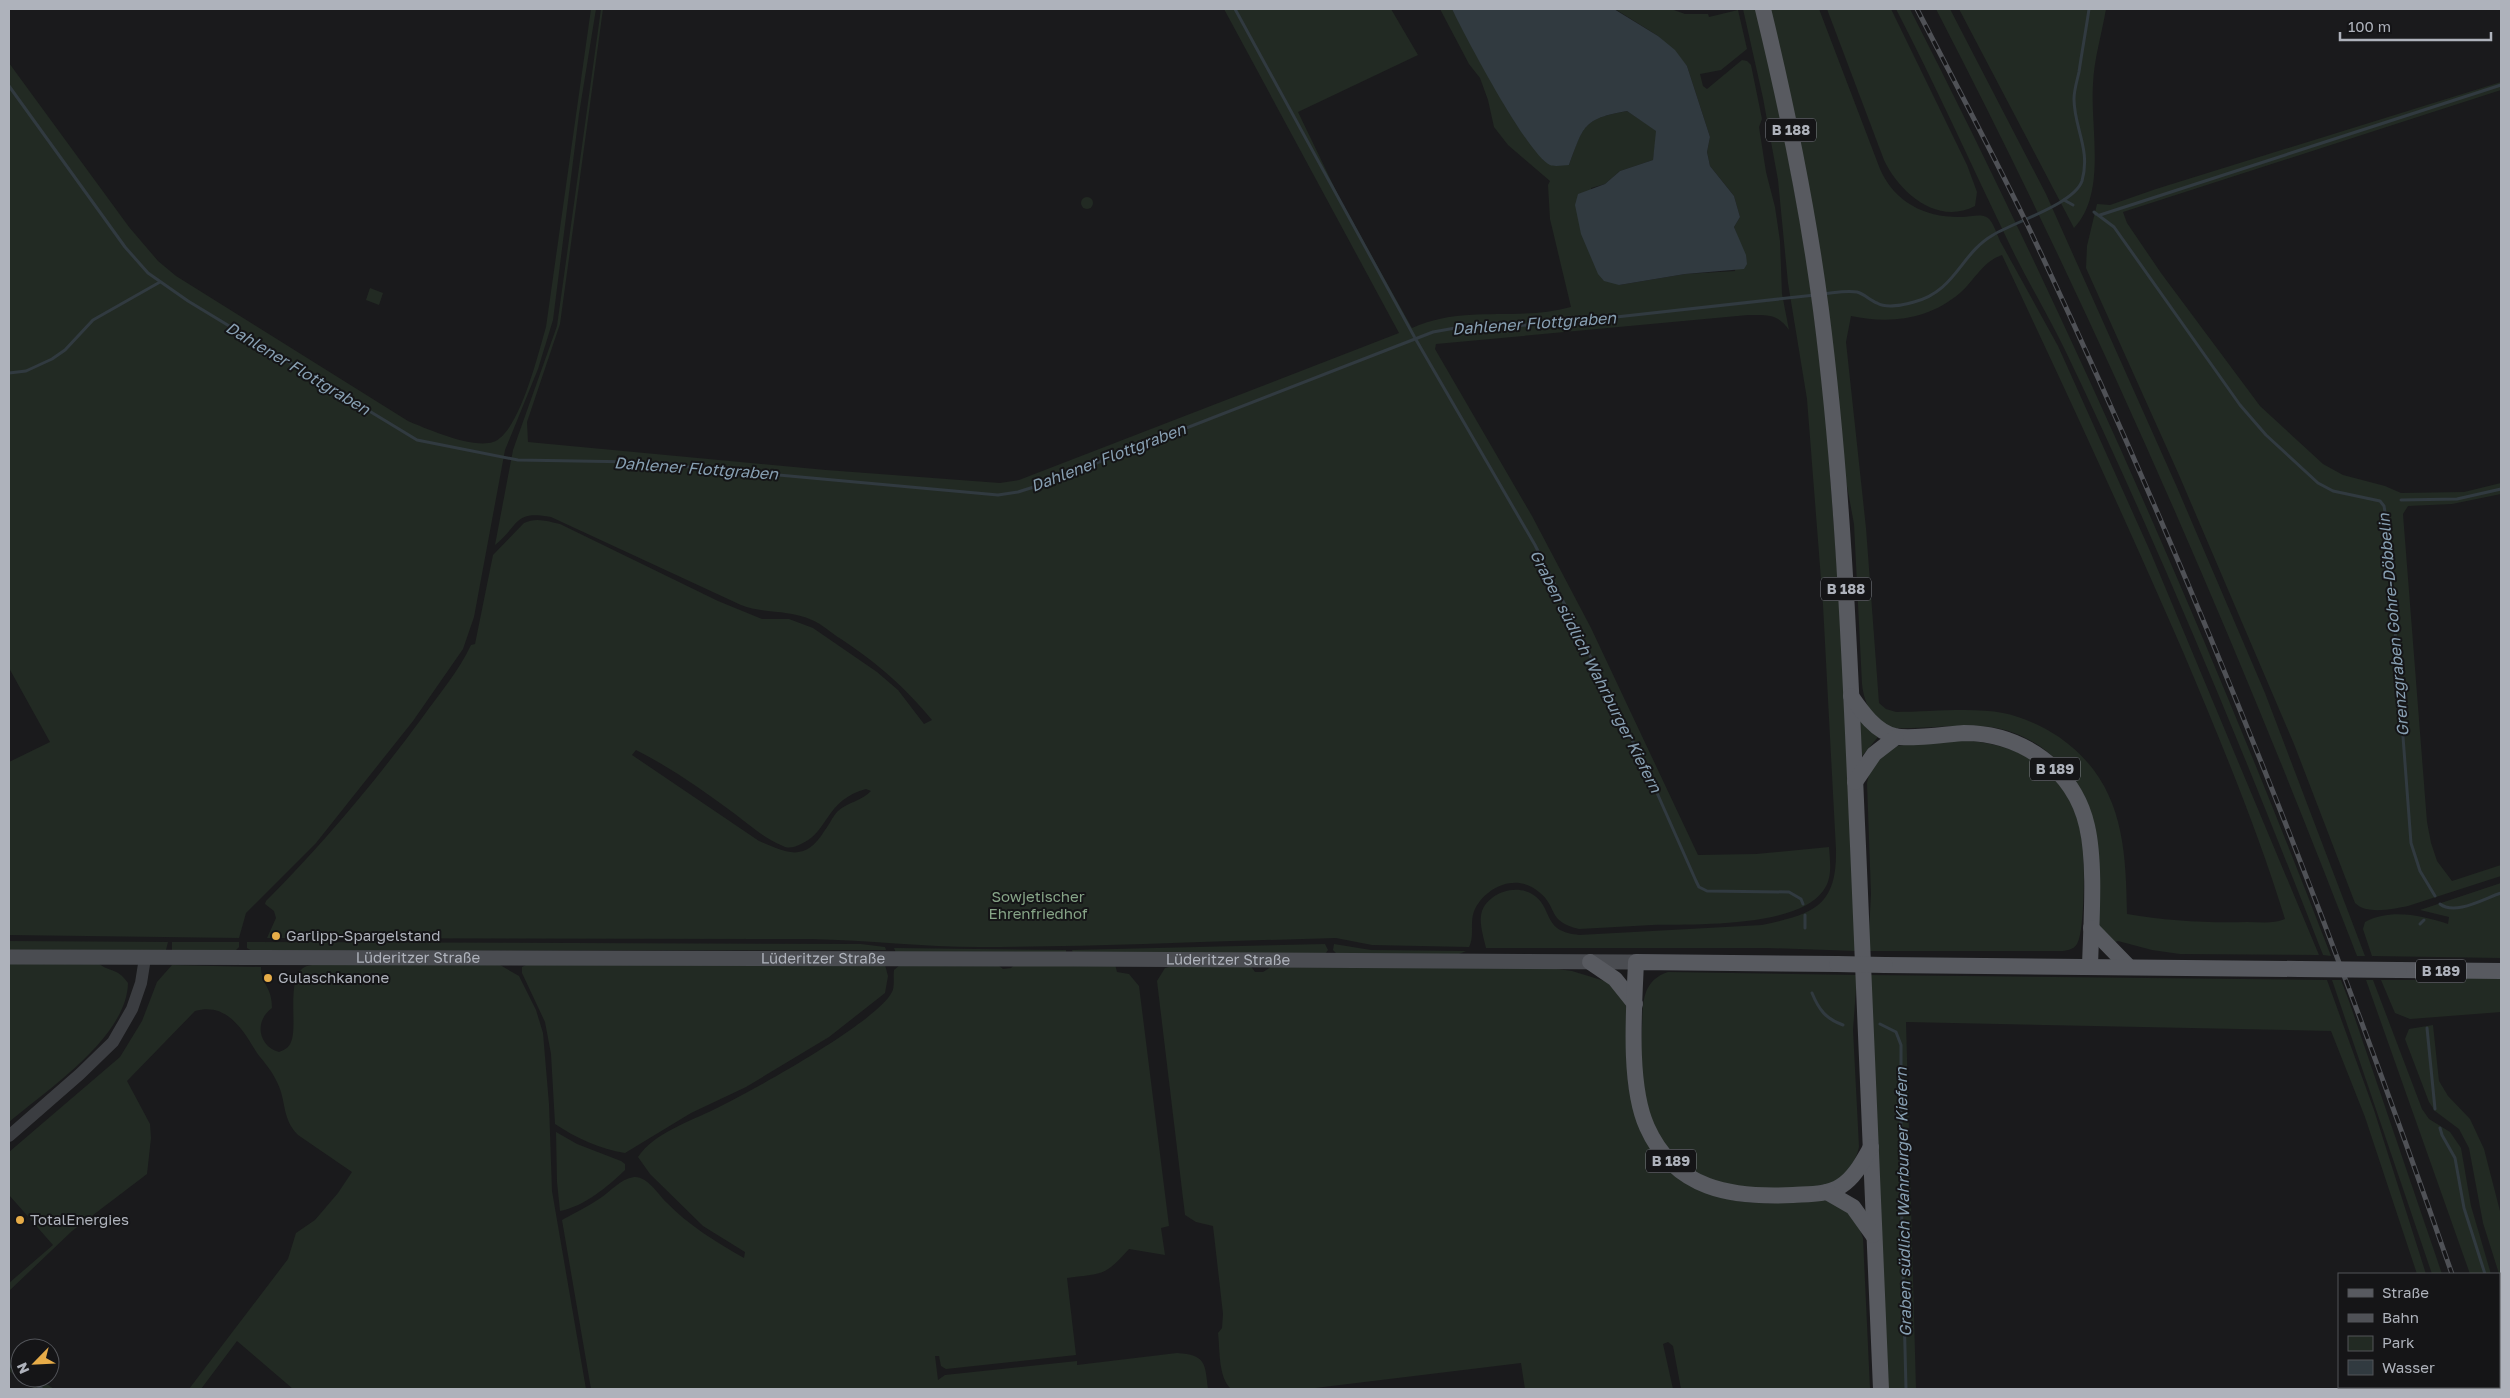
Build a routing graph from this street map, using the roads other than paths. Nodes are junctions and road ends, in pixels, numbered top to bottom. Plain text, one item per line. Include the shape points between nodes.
1 (1763, 9) edge
2 (1851, 696) junction
3 (1896, 737) junction
4 (1855, 782) junction
5 (2090, 928) junction
6 (9, 957) edge
7 (145, 958) junction
8 (1590, 962) junction
9 (1636, 962) junction
10 (2090, 967) junction
11 (2129, 967) junction
12 (2501, 971) edge
13 (1635, 1004) junction
14 (9, 1136) edge
15 (1871, 1147) junction
16 (1827, 1192) junction
17 (1875, 1238) junction
18 (1882, 1389) edge

1 - 2 main road, B 188 via 1789,123 1821,309 1839,482
2 - 3 main road via 1870,720
2 - 4 main road, B 188
3 - 4 main road via 1874,754
3 - 5 main road, B 189 via 1965,733 1989,735 2029,749 2055,768 2077,799 2087,827 2091,870
4 - 15 main road, B 188
5 - 10 main road, B 189
5 - 11 main road
6 - 7 main road, Lüderitzer Straße
7 - 8 main road, Lüderitzer Straße
7 - 14 street via 142,982 132,1009 113,1042
8 - 9 main road, Lüderitzer Straße
8 - 13 main road via 1615,979
9 - 10 main road, B 189, bridge
9 - 13 main road, B 189
10 - 11 main road, B 189
11 - 12 main road, B 189, bridge
13 - 16 main road, B 189 via 1638,1101 1650,1133 1672,1162 1702,1184 1731,1194 1763,1196
15 - 16 main road, B 189 via 1852,1177
15 - 17 main road
16 - 17 main road via 1853,1207
17 - 18 main road

